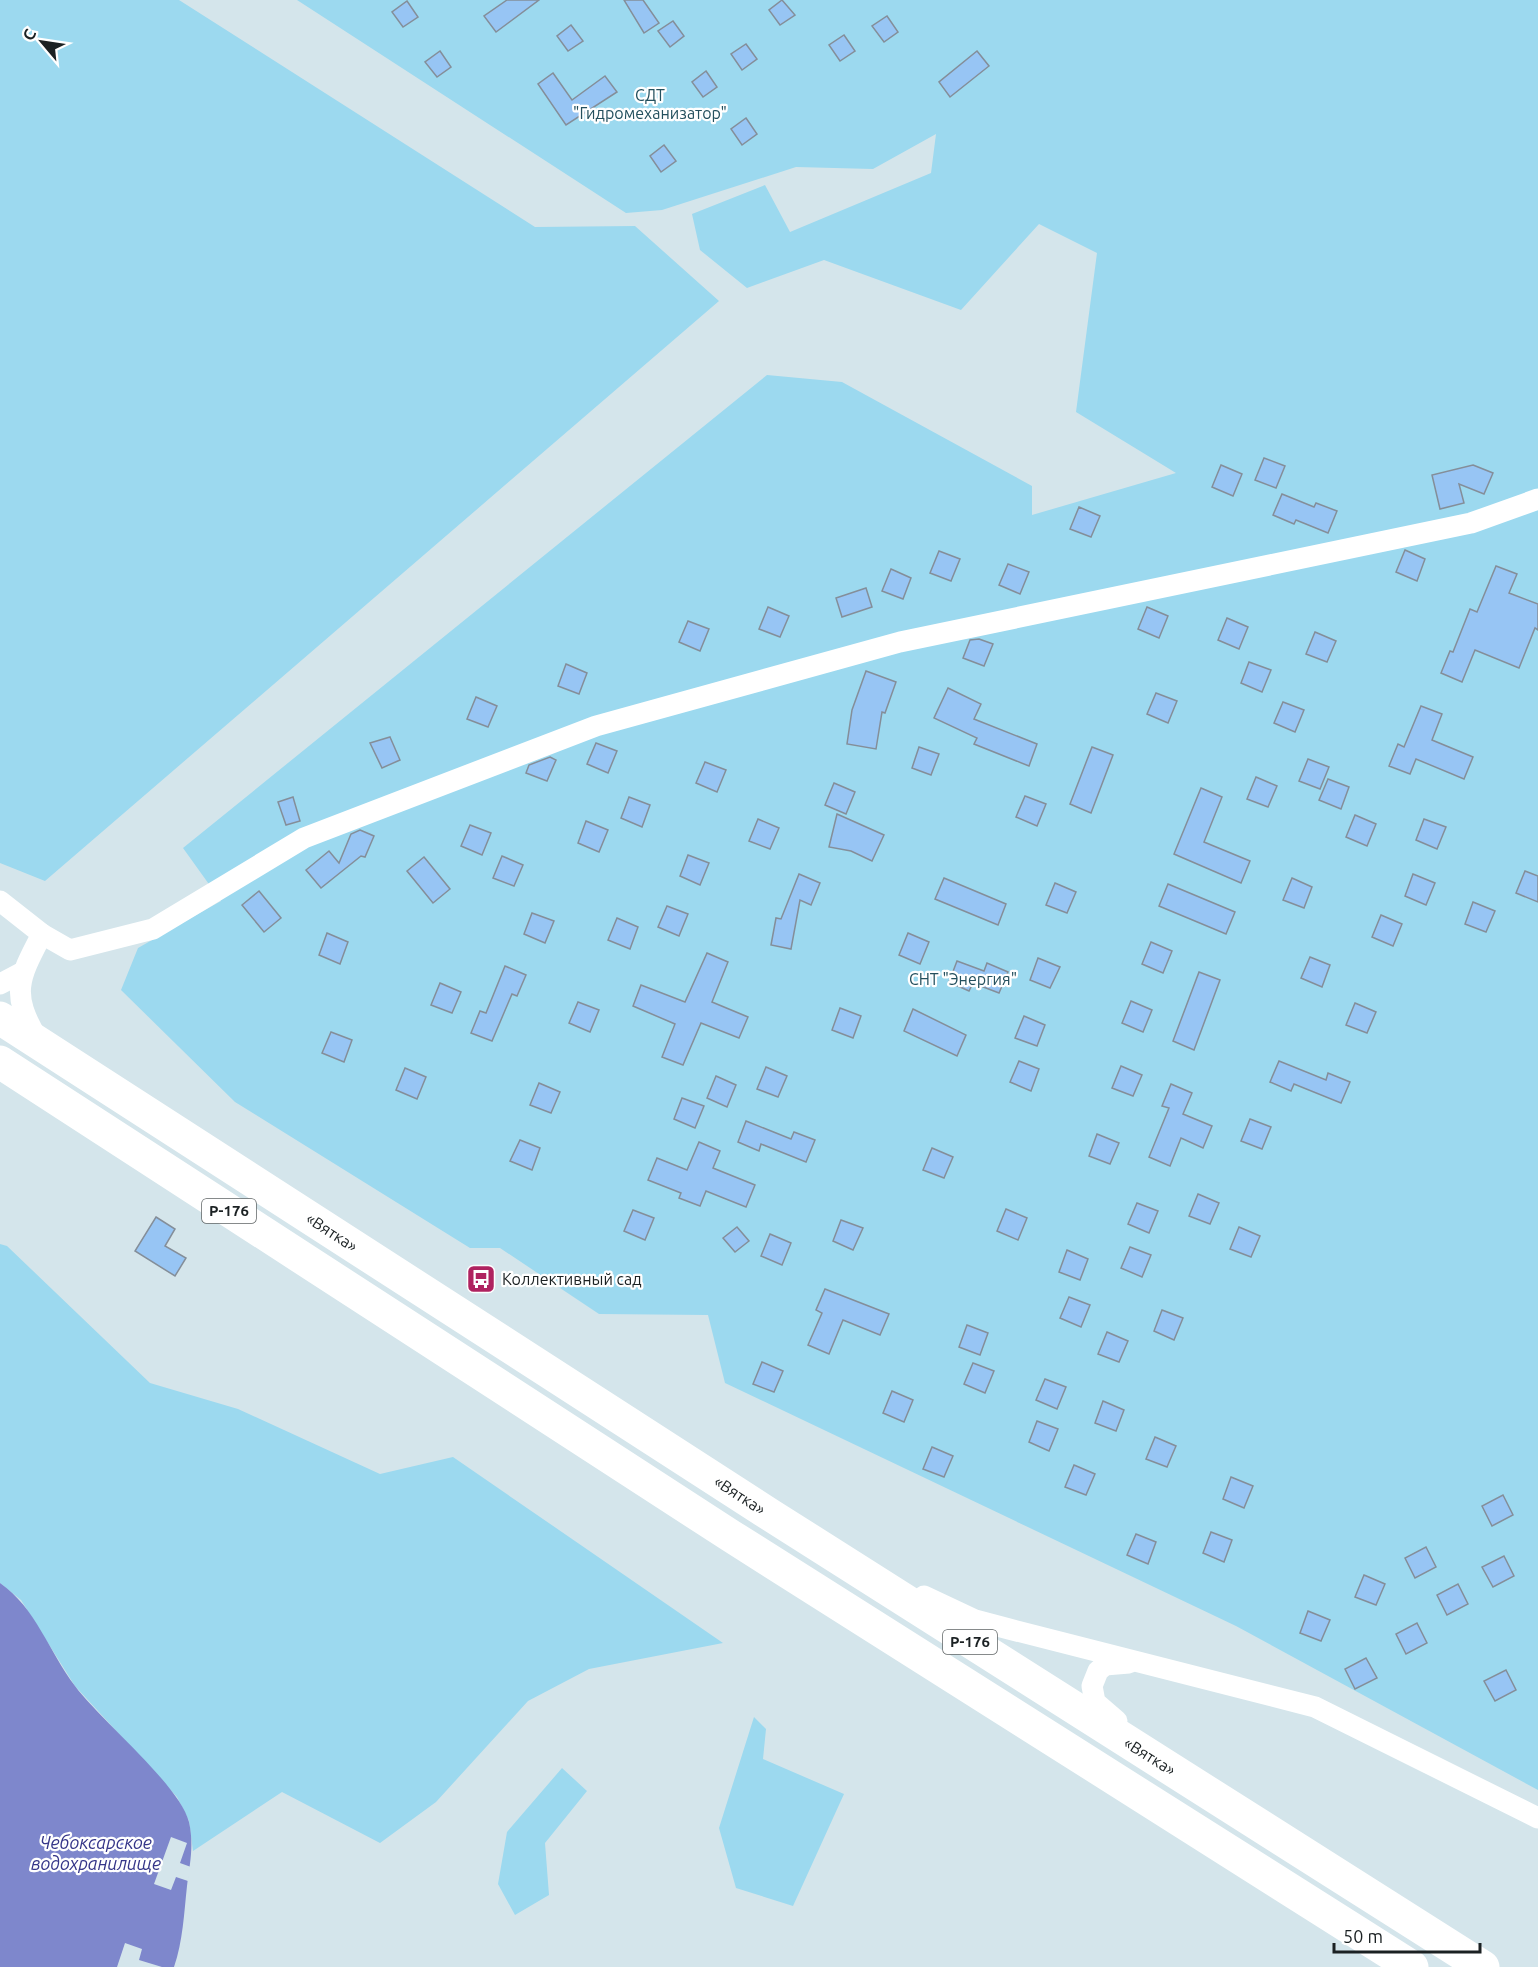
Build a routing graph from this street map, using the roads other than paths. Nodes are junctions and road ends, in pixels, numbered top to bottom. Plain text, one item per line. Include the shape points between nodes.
1 (1538, 499) edge
2 (0, 901) edge
3 (42, 934) junction
4 (21, 973) junction
5 (0, 984) edge
6 (0, 1018) edge
7 (41, 1044) junction
8 (0, 1062) edge
9 (772, 1516) junction
10 (1141, 1664) junction
11 (1237, 1812) junction
12 (1538, 1818) edge
13 (1412, 1967) edge
14 (1483, 1967) edge

1 - 3 street via 1471,523 900,642 596,726 304,838 153,928 70,950
2 - 3 street
3 - 4 street
4 - 5 street
4 - 7 street via 20,997 27,1021
6 - 7 highway, «Вятка» / Р-176
7 - 9 highway, «Вятка» / Р-176
8 - 13 highway, Р-176 via 740,1542
9 - 10 street via 975,1620
9 - 11 highway, «Вятка» / Р-176
10 - 11 street via 1105,1665 1092,1686 1095,1702
10 - 12 street via 1315,1707
11 - 14 highway, «Вятка» / Р-176

